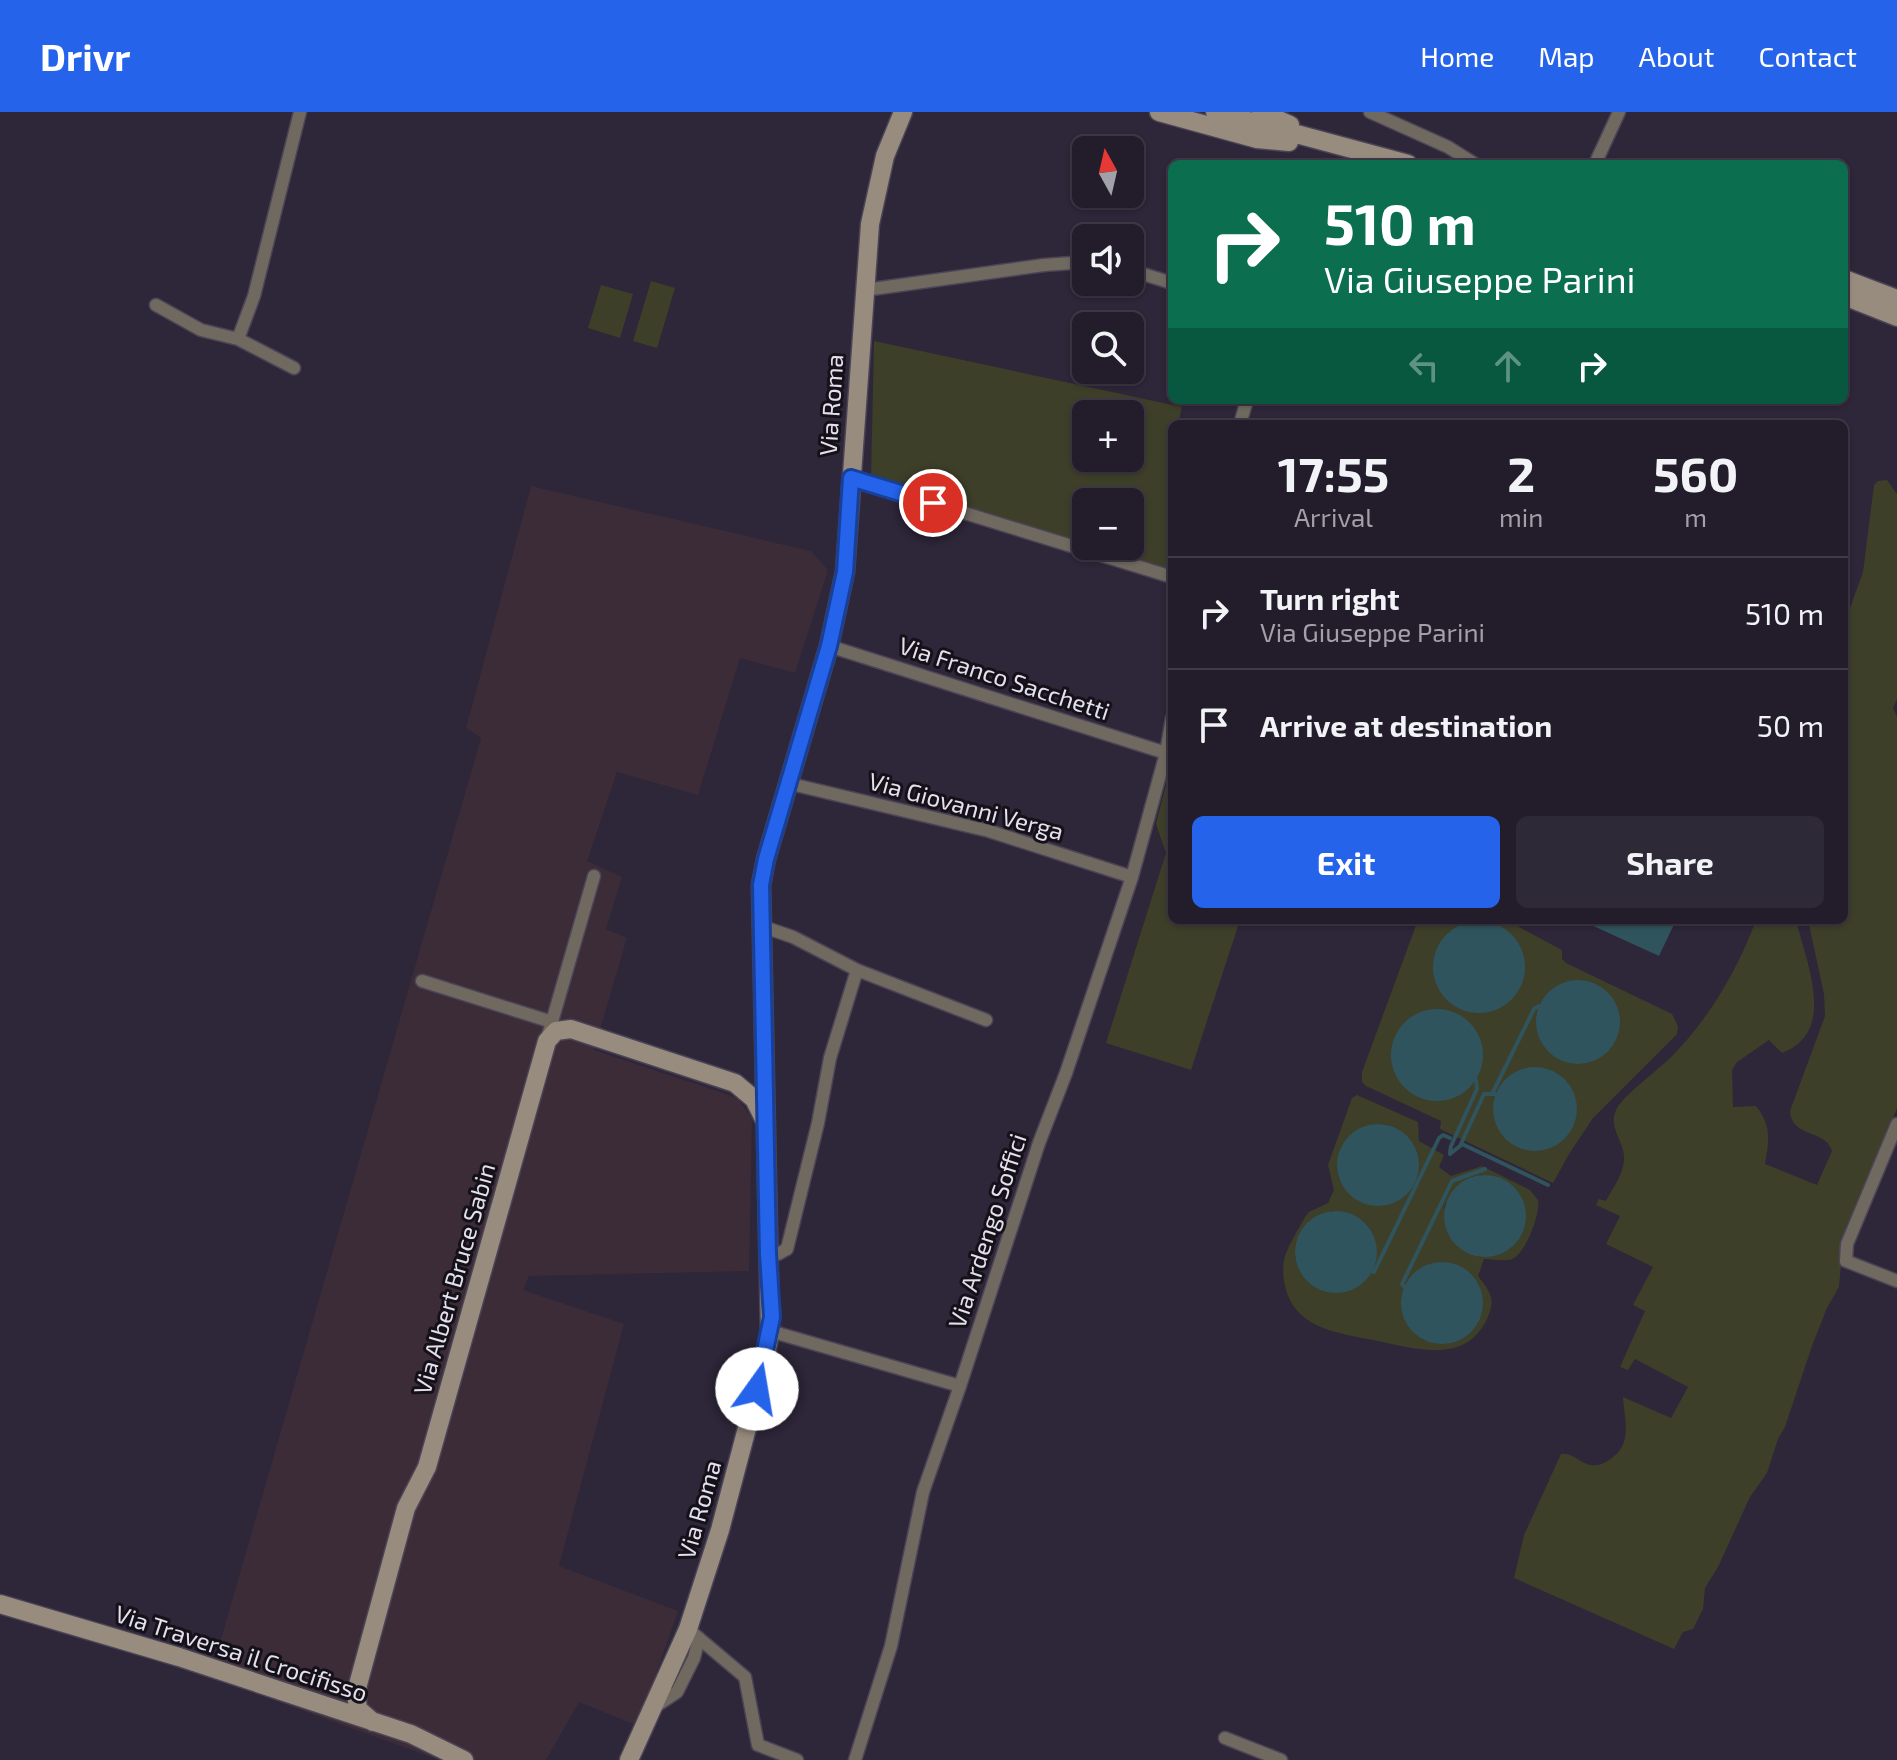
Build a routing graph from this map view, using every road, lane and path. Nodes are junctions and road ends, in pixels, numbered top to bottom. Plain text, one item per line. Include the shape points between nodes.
1 (300, 112) edge
2 (903, 112) edge
3 (917, 112) edge
4 (1159, 112) edge
5 (1215, 112) edge
6 (1261, 112) edge
7 (1370, 112) edge
8 (1619, 112) edge
9 (1340, 148) junction
10 (1391, 160) edge
11 (1469, 160) edge
12 (1597, 160) edge
13 (882, 171) junction
14 (1072, 263) edge
15 (1144, 274) edge
16 (1848, 281) edge
17 (1168, 282) edge
18 (865, 290) junction
19 (1848, 298) edge
20 (1897, 299) edge
21 (156, 305) dead end
22 (1897, 317) edge
23 (238, 339) junction
24 (294, 368) dead end
25 (851, 478) junction
26 (1168, 576) edge
27 (829, 646) junction
28 (1168, 741) edge
29 (1166, 753) junction
30 (787, 783) junction
31 (594, 876) dead end
32 (1132, 877) junction
33 (761, 926) junction
34 (857, 970) junction
35 (422, 981) dead end
36 (558, 1002) junction
37 (986, 1020) dead end
38 (552, 1022) junction
39 (571, 1029) junction
40 (547, 1041) junction
41 (765, 1049) junction
42 (735, 1083) junction
43 (1897, 1124) edge
44 (767, 1134) junction
45 (768, 1254) junction
46 (1897, 1281) edge
47 (770, 1331) junction
48 (960, 1386) junction
49 (0, 1604) edge
50 (693, 1633) junction
51 (356, 1692) junction
52 (324, 1705) junction
53 (373, 1722) junction
54 (1225, 1738) dead end
55 (464, 1760) edge
56 (629, 1760) edge
57 (797, 1760) edge
58 (855, 1760) edge
59 (1281, 1760) edge

1 - 23 street via 254,296
2 - 13 main road, Via Roma
3 - 13 main road, Via Roma
4 - 9 main road via 1257,139
5 - 9 main road
6 - 9 main road
7 - 11 street
8 - 12 street
9 - 10 main road
13 - 18 main road, Via Roma via 870,224
14 - 18 street
15 - 17 street
16 - 20 main road
18 - 25 main road, Via Roma
19 - 22 main road
21 - 23 street via 201,330
23 - 24 street
25 - 26 street
25 - 27 main road, Via Roma via 845,572
27 - 29 street, Via Franco Sacchetti
27 - 30 main road, Via Roma
28 - 29 street, Via Ardengo Soffici
29 - 32 street, Via Ardengo Soffici
30 - 32 street, Via Giovanni Verga via 989,831
30 - 33 main road, Via Roma via 763,871
31 - 36 street, Via Albert Bruce Sabin
32 - 48 street, Via Ardengo Soffici
33 - 34 street
33 - 41 main road, Via Roma
34 - 37 street
34 - 45 street via 830,1058 787,1249
35 - 38 street
36 - 38 street, Via Albert Bruce Sabin
36 - 39 street via 560,1021
38 - 40 street, Via Albert Bruce Sabin
39 - 40 main road via 556,1031
39 - 42 main road
40 - 51 main road, Via Albert Bruce Sabin via 427,1467 406,1508
41 - 42 main road via 754,1076
41 - 44 main road, Via Roma
42 - 44 main road via 760,1107
43 - 46 street via 1847,1244 1846,1261
44 - 45 main road, Via Roma
45 - 47 main road, Via Roma
47 - 48 street
47 - 50 main road, Via Roma
48 - 58 street, Via Ardengo Soffici via 923,1492 891,1646
49 - 52 main road, Via Traversa il Crocifisso
50 - 56 main road, Via Roma
50 - 57 street via 745,1677 758,1745
51 - 52 main road via 346,1704
51 - 53 main road via 358,1709
52 - 53 main road, Via Traversa il Crocifisso
53 - 55 main road, Via Traversa il Crocifisso
54 - 59 street

